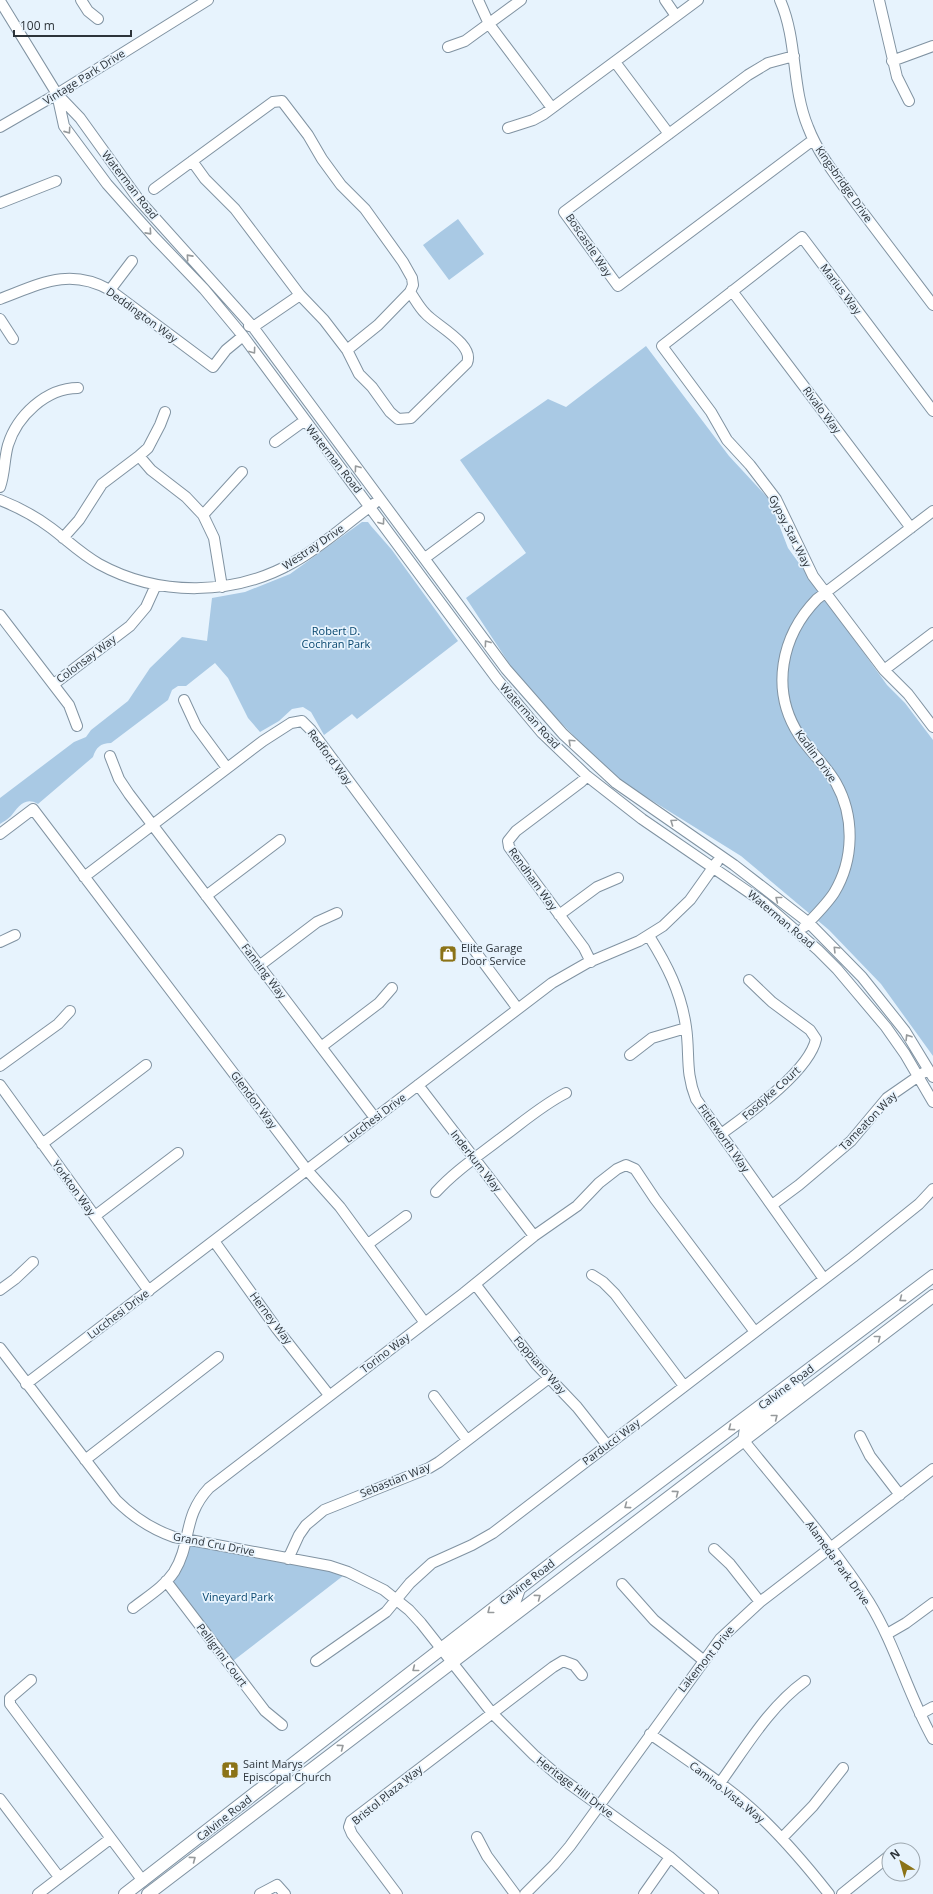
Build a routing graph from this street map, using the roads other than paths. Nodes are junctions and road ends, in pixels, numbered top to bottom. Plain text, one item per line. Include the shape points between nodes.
1 (81, 0) edge
2 (208, 0) edge
3 (478, 0) edge
4 (521, 0) edge
5 (665, 0) edge
6 (698, 0) edge
7 (780, 0) edge
8 (879, 0) edge
9 (0, 1) edge
10 (676, 16) junction
11 (98, 19) dead end
12 (489, 24) junction
13 (933, 46) edge
14 (448, 47) dead end
15 (794, 56) junction
16 (892, 60) junction
17 (615, 62) junction
18 (57, 94) junction
19 (910, 101) dead end
20 (552, 108) junction
21 (0, 127) edge
22 (508, 128) dead end
23 (670, 134) junction
24 (813, 140) junction
25 (192, 162) junction
26 (56, 181) dead end
27 (154, 189) dead end
28 (0, 203) edge
29 (132, 261) dead end
30 (185, 271) junction
31 (110, 290) junction
32 (732, 291) junction
33 (410, 292) junction
34 (300, 294) junction
35 (0, 299) edge
36 (933, 306) edge
37 (0, 319) edge
38 (253, 327) junction
39 (242, 336) junction
40 (13, 339) dead end
41 (347, 350) junction
42 (78, 388) dead end
43 (165, 412) dead end
44 (933, 412) edge
45 (304, 421) junction
46 (275, 442) dead end
47 (139, 456) junction
48 (242, 472) dead end
49 (0, 487) edge
50 (380, 499) junction
51 (0, 500) edge
52 (370, 506) junction
53 (933, 511) edge
54 (203, 515) junction
55 (479, 518) dead end
56 (911, 528) junction
57 (63, 538) junction
58 (425, 558) junction
59 (156, 585) junction
60 (222, 587) junction
61 (825, 592) junction
62 (0, 615) edge
63 (933, 633) edge
64 (884, 670) junction
65 (54, 684) junction
66 (184, 700) dead end
67 (77, 726) dead end
68 (933, 727) edge
69 (110, 756) dead end
70 (227, 768) junction
71 (587, 776) junction
72 (152, 825) junction
73 (0, 834) edge
74 (280, 840) dead end
75 (721, 856) junction
76 (713, 867) junction
77 (84, 877) junction
78 (618, 878) dead end
79 (206, 896) junction
80 (337, 913) dead end
81 (559, 915) junction
82 (809, 923) junction
83 (799, 933) junction
84 (15, 935) dead end
85 (649, 936) junction
86 (0, 942) edge
87 (591, 962) junction
88 (259, 966) junction
89 (749, 980) dead end
90 (392, 988) dead end
91 (518, 1009) junction
92 (70, 1011) dead end
93 (686, 1028) junction
94 (321, 1047) junction
95 (630, 1055) dead end
96 (146, 1065) dead end
97 (0, 1066) edge
98 (931, 1073) edge
99 (918, 1076) junction
100 (0, 1085) edge
101 (418, 1085) junction
102 (566, 1094) dead end
103 (933, 1102) edge
104 (375, 1118) junction
105 (721, 1134) junction
106 (42, 1144) junction
107 (178, 1153) dead end
108 (474, 1159) junction
109 (307, 1170) junction
110 (933, 1189) edge
111 (436, 1192) dead end
112 (772, 1205) junction
113 (95, 1216) junction
114 (406, 1216) dead end
115 (534, 1236) junction
116 (214, 1240) junction
117 (368, 1244) junction
118 (33, 1262) dead end
119 (592, 1275) dead end
120 (933, 1276) edge
121 (824, 1278) junction
122 (475, 1284) junction
123 (0, 1290) edge
124 (148, 1291) junction
125 (933, 1296) edge
126 (425, 1323) junction
127 (755, 1332) junction
128 (0, 1348) edge
129 (218, 1357) dead end
130 (820, 1361) junction
131 (549, 1378) junction
132 (26, 1384) junction
133 (684, 1386) junction
134 (329, 1395) junction
135 (434, 1396) dead end
136 (860, 1436) dead end
137 (467, 1440) junction
138 (744, 1441) junction
139 (607, 1445) junction
140 (85, 1460) junction
141 (933, 1469) edge
142 (900, 1495) junction
143 (186, 1540) junction
144 (830, 1548) junction
145 (714, 1549) dead end
146 (288, 1558) junction
147 (166, 1581) junction
148 (622, 1584) dead end
149 (520, 1588) junction
150 (397, 1600) junction
151 (760, 1602) junction
152 (933, 1603) edge
153 (133, 1608) dead end
154 (887, 1634) junction
155 (441, 1649) junction
156 (703, 1660) junction
157 (316, 1661) dead end
158 (452, 1663) junction
159 (582, 1675) dead end
160 (31, 1680) dead end
161 (805, 1682) dead end
162 (933, 1707) edge
163 (492, 1713) junction
164 (920, 1714) junction
165 (282, 1725) dead end
166 (367, 1727) junction
167 (650, 1734) junction
168 (933, 1740) edge
169 (843, 1768) dead end
170 (720, 1783) junction
171 (0, 1799) edge
172 (598, 1806) junction
173 (477, 1837) dead end
174 (782, 1838) junction
175 (110, 1839) junction
176 (176, 1854) junction
177 (670, 1857) junction
178 (881, 1862) edge
179 (59, 1877) junction
180 (143, 1881) junction
181 (38, 1894) edge
182 (125, 1894) edge
183 (137, 1894) edge
184 (148, 1894) edge
185 (260, 1894) edge
186 (286, 1894) edge
187 (397, 1894) edge
188 (515, 1894) edge
189 (525, 1894) edge
190 (644, 1894) edge
191 (713, 1894) edge
192 (829, 1894) edge
193 (842, 1894) edge

1 - 11 street via 88,11
2 - 18 street, Vintage Park Drive
3 - 12 street
4 - 12 street
5 - 10 street
6 - 10 street
7 - 15 street, Kingsbridge Drive via 788,23
8 - 16 street
9 - 18 street, Waterman Road
10 - 17 street
12 - 14 street via 465,41
12 - 20 street
13 - 16 street
15 - 23 street, Boscastle Way via 768,63 756,70
15 - 24 street, Kingsbridge Drive via 798,95
16 - 19 street via 901,88
17 - 20 street
17 - 23 street
18 - 21 street, Vintage Park Drive
18 -> 30 street, Waterman Road via 64,126 107,184
38 -> 18 street, Waterman Road via 139,200 80,118
20 - 22 street via 533,120
23 - 24 street, Boscastle Way via 564,212 618,286
24 - 36 street, Kingsbridge Drive via 832,170
25 - 27 street
25 - 33 street via 273,102 282,101 308,135 340,185 365,209 403,262 412,278
25 - 34 street via 235,209
26 - 28 street
29 - 31 street
30 - 38 street, Waterman Road via 198,274 242,324
30 - 39 street, Waterman Road via 204,289
31 - 35 street, Deddington Way via 86,280 59,278
31 - 39 street, Deddington Way via 213,367 226,350
32 - 44 street, Marius Way via 802,237
32 - 56 street, Rivalo Way
32 - 61 street, Gypsy Star Way via 662,346 711,412 730,444 776,499 806,564
33 - 41 street via 378,325
33 - 41 street via 425,314 462,344 467,351 468,361 411,418 402,420 394,417 359,374
34 - 38 street
34 - 41 street
37 - 40 street
50 -> 38 street, Waterman Road
39 -> 45 street, Waterman Road
42 - 49 street via 66,389 50,396 24,416 8,446
43 - 47 street via 154,438
45 - 46 street
45 - 52 street, Waterman Road
47 - 54 street via 159,478 186,497
47 - 57 street via 102,484 79,520
48 - 54 street
50 - 52 street, Westray Drive
50 - 58 street, Waterman Road
51 - 57 street, Westray Drive via 34,516
52 - 60 street, Westray Drive via 294,562 256,579
52 -> 71 street, Waterman Road via 501,684 542,734
53 - 56 street, Kadlin Drive
54 - 60 street via 214,538
55 - 58 street
56 - 61 street, Kadlin Drive
57 - 59 street, Westray Drive via 100,564 118,573
75 -> 58 street, Waterman Road via 616,783 563,734 506,669
59 - 60 street, Westray Drive via 199,589
59 - 65 street, Colonsay Way via 146,607 130,626
61 - 64 street, Gypsy Star Way
61 - 82 street, Kadlin Drive via 809,607 794,630 784,655 782,677 784,699 793,725 836,784 849,825 849,852 841,878 825,904
62 - 65 street, Colonsay Way
63 - 64 street
64 - 68 street, Gypsy Star Way via 908,694
65 - 67 street via 69,705
66 - 70 street via 196,726
69 - 72 street, Fanning Way via 120,779
70 - 72 street, Redford Way
70 - 91 street, Redford Way via 291,723 302,721
71 - 76 street, Waterman Road via 642,819
71 - 81 street, Rendham Way via 516,831 508,841 510,852
72 - 77 street, Redford Way
72 - 79 street, Fanning Way
73 - 77 street via 33,809
74 - 79 street
75 - 76 street, Lucchesi Drive
82 -> 75 street, Waterman Road
76 - 83 street, Waterman Road via 763,902
76 - 85 street, Lucchesi Drive via 690,900
77 - 109 street, Glendon Way
78 - 81 street via 597,887
79 - 88 street, Fanning Way
80 - 88 street via 317,922
81 - 87 street, Rendham Way via 584,948
82 - 83 street, Kadlin Drive
98 -> 82 street, Waterman Road via 904,1031 862,977
83 - 99 street, Waterman Road via 837,969 868,1005 886,1027
84 - 86 street
85 - 87 street, Lucchesi Drive
85 - 93 street, Fittleworth Way via 672,976 682,1005
87 - 91 street, Lucchesi Drive via 552,984
88 - 94 street, Fanning Way
89 - 105 street, Fosdyke Court via 772,1002 810,1030 816,1039 814,1048 791,1077
90 - 94 street via 379,1003
91 - 101 street, Lucchesi Drive
92 - 97 street via 58,1024
93 - 95 street via 652,1038
93 - 105 street, Fittleworth Way via 687,1063 692,1089 702,1109
94 - 104 street, Fanning Way
96 - 106 street
98 - 99 street, Tameaton Way
99 - 103 street, Waterman Road
99 - 112 street, Tameaton Way via 887,1098 851,1141
100 - 106 street, Yorkton Way
101 - 104 street, Lucchesi Drive
101 - 108 street, Inderkum Way
102 - 108 street via 551,1101
104 - 109 street, Lucchesi Drive
105 - 112 street, Fittleworth Way
106 - 113 street, Yorkton Way
107 - 113 street
108 - 111 street via 446,1180
108 - 115 street, Inderkum Way
109 - 116 street, Lucchesi Drive
109 - 117 street, Glendon Way
110 - 121 street, Parducci Way via 919,1204
112 - 121 street, Fittleworth Way
113 - 124 street, Yorkton Way
114 - 117 street
115 - 122 street, Torino Way
115 - 127 street, Torino Way via 577,1206 599,1183 626,1165 635,1169
116 - 124 street, Lucchesi Drive
116 - 134 street, Herney Way via 277,1329
117 - 126 street, Glendon Way
118 - 123 street
119 - 133 street via 615,1294
120 -> 130 main road, Calvine Road
121 - 127 street, Parducci Way
122 - 126 street, Torino Way
122 - 131 street, Foppiano Way
124 - 132 street, Lucchesi Drive
138 -> 125 main road, Calvine Road
126 - 134 street, Torino Way
127 - 133 street, Parducci Way
128 - 132 street, Grand Cru Drive
129 - 140 street
130 - 138 main road via 805,1382 746,1428
130 -> 149 main road, Calvine Road
131 - 137 street, Sebastian Way
131 - 139 street, Foppiano Way via 577,1406
132 - 140 street, Grand Cru Drive
133 - 139 street, Parducci Way
134 - 143 street, Torino Way via 209,1488 191,1514
135 - 137 street
136 - 142 street via 870,1456
137 - 146 street, Sebastian Way via 429,1468 324,1510 306,1525
138 - 144 street, Alameda Park Drive
158 -> 138 main road, Calvine Road
139 - 150 street, Parducci Way via 493,1533 432,1563 410,1583
140 - 143 street, Grand Cru Drive via 116,1500 135,1518 160,1532
141 - 142 street, Lakemont Drive
142 - 144 street, Lakemont Drive
143 - 146 street, Grand Cru Drive
143 - 147 street, Torino Way via 180,1560
144 - 151 street, Lakemont Drive
144 - 154 street, Alameda Park Drive via 869,1603
145 - 151 street via 730,1564
146 - 150 street, Grand Cru Drive via 348,1572
147 - 153 street, Torino Way
147 - 165 street, Pelligrini Court via 264,1711
148 - 156 street via 654,1620
149 -> 155 main road, Calvine Road
149 - 158 main road via 513,1606 454,1651
150 - 155 street, Grand Cru Drive via 421,1623
150 - 157 street, Parducci Way via 386,1612
151 - 156 street, Lakemont Drive via 737,1621
152 - 154 street
154 - 164 street, Alameda Park Drive
155 - 158 street, Grand Cru Drive
155 - 166 main road via 440,1662 378,1709
155 -> 176 main road, Calvine Road
156 - 167 street, Lakemont Drive
158 - 163 street, Heritage Hill Drive
158 - 166 main road, Calvine Road
159 - 163 street via 574,1665 563,1661
160 - 175 street via 10,1698 10,1704
161 - 170 street via 770,1713
162 - 164 street
163 - 172 street, Heritage Hill Drive via 534,1755
163 - 187 street, Bristol Plaza Way via 351,1821 349,1827 352,1834
164 - 168 street, Alameda Park Drive
184 -> 166 main road, Calvine Road
167 - 170 street, Camino Vista Way
167 - 172 street, Lakemont Drive
169 - 174 street
170 - 174 street, Camino Vista Way
171 - 179 street
172 - 177 street, Heritage Hill Drive
172 - 189 street, Lakemont Drive via 558,1860
173 - 188 street via 495,1869
174 - 192 street, Camino Vista Way
175 - 179 street
175 - 180 street
176 - 180 main road, Calvine Road
176 - 183 main road via 175,1865
177 - 190 street
177 - 191 street, Heritage Hill Drive
178 - 193 street
179 - 181 street
180 - 182 main road, Calvine Road
185 - 186 street via 277,1885

